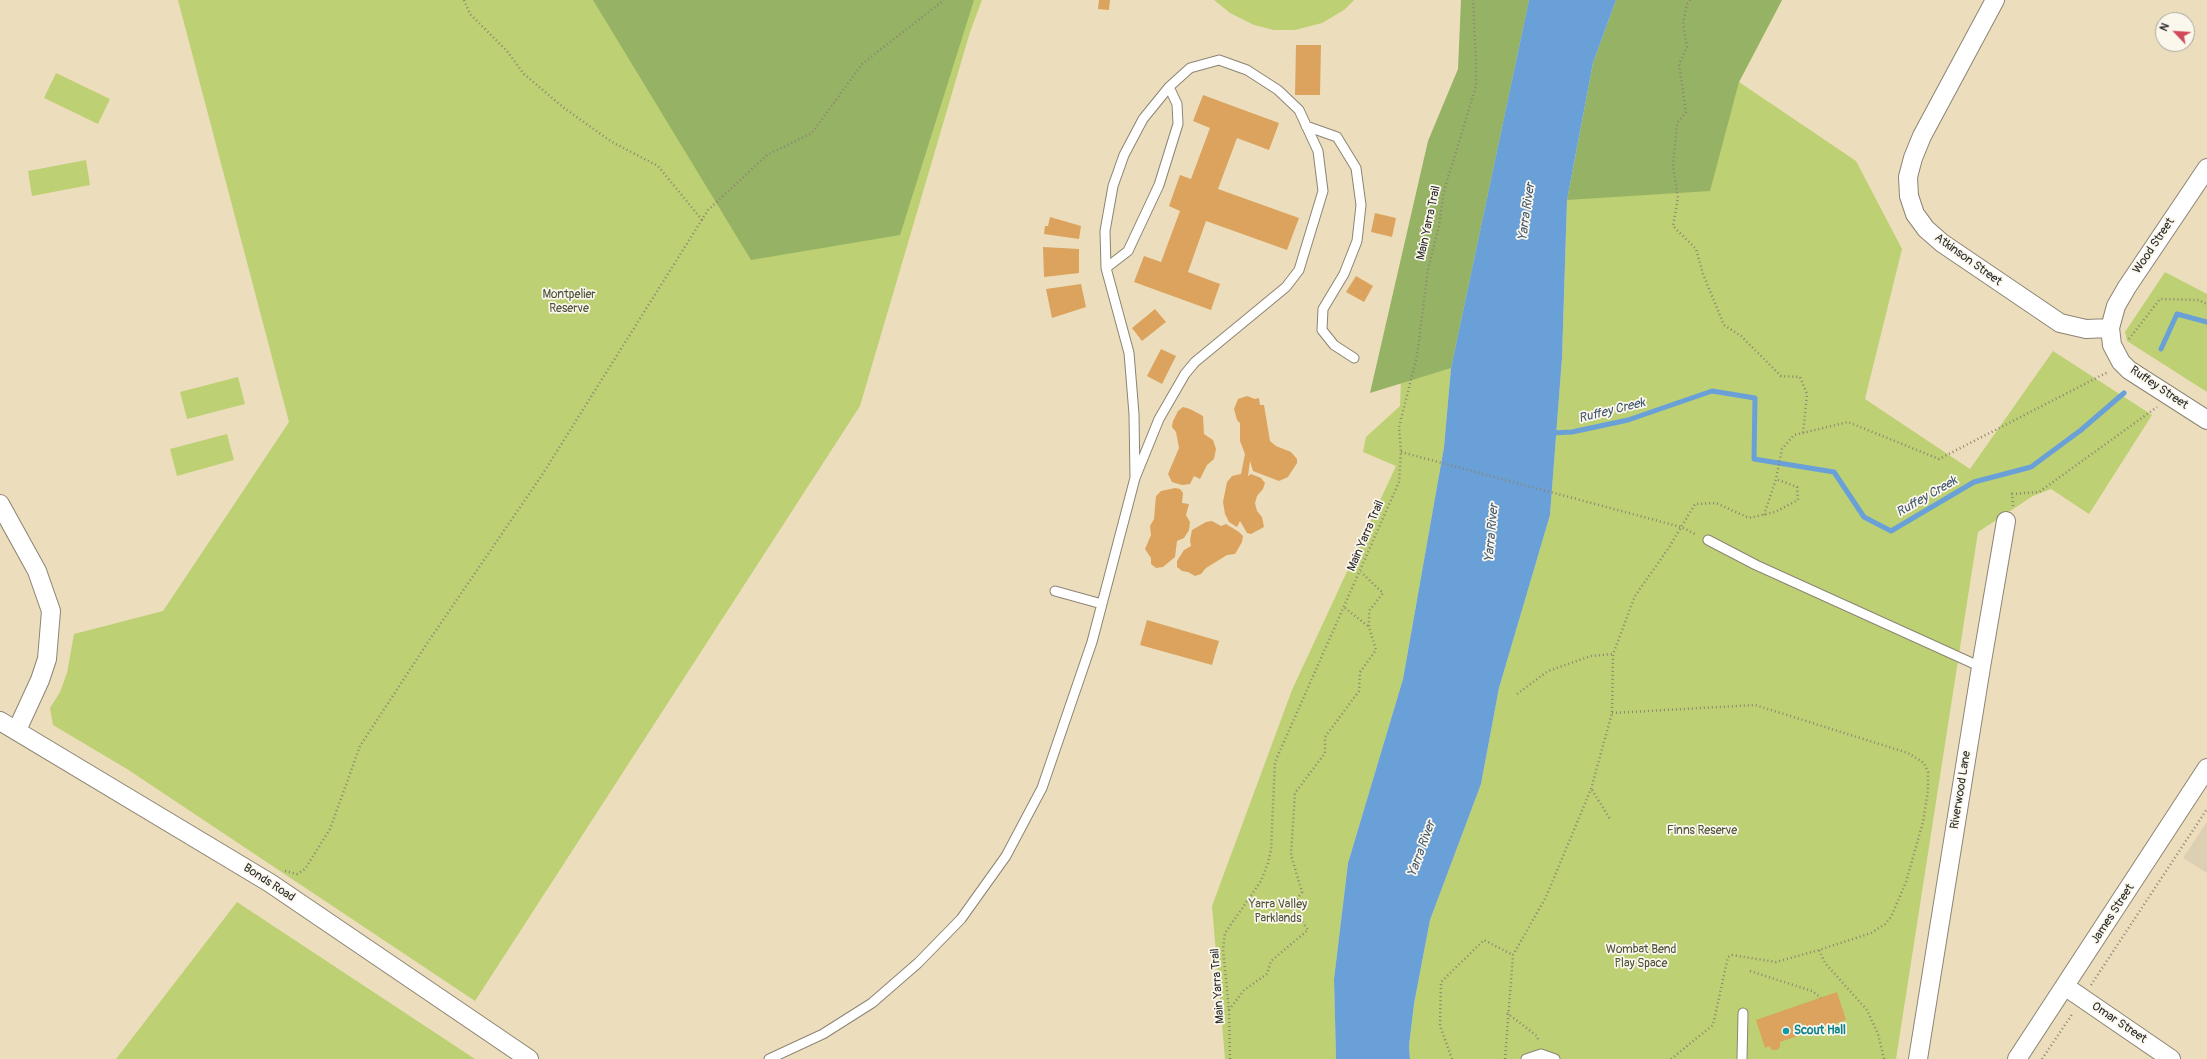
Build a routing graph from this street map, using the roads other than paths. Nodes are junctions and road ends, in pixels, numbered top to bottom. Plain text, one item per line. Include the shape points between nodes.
1 (1995, 0) edge
2 (1169, 87) junction
3 (1306, 126) junction
4 (2207, 168) edge
5 (1106, 268) junction
6 (2110, 328) junction
7 (1354, 358) dead end
8 (2207, 420) edge
9 (1134, 478) junction
10 (0, 504) edge
11 (2006, 521) dead end
12 (1708, 540) road end
13 (1055, 591) dead end
14 (1102, 604) junction
15 (1981, 667) junction
16 (0, 721) edge
17 (17, 730) junction
18 (2207, 768) edge
19 (2066, 987) junction
20 (1743, 1013) dead end
21 (529, 1059) edge
22 (769, 1059) edge
23 (1526, 1059) edge
24 (1555, 1059) edge
25 (1742, 1059) edge
26 (1918, 1059) edge
27 (2018, 1059) edge
28 (2172, 1059) edge

1 - 6 street, Atkinson Street via 1922,136 1908,177 1908,196 1915,214 1926,229 1942,243 2054,319 2071,327
2 - 3 lane via 1190,68 1219,60 1247,70 1278,90 1299,110
2 - 5 lane via 1143,119 1118,170 1105,231
2 - 5 lane via 1177,104 1178,124 1170,155 1145,219 1128,251
3 - 7 lane via 1337,137 1356,168 1361,205 1357,241 1344,274 1324,309 1322,330 1334,345
3 - 9 lane via 1318,151 1323,191 1300,270 1286,287 1208,350 1185,374 1159,419
4 - 6 street, Wood Street via 2126,287 2116,306
5 - 9 lane via 1129,353 1134,414
6 - 8 street, Ruffey Street via 2112,345 2117,356 2129,370
9 - 14 lane
10 - 17 street via 37,571 51,611 47,659
11 - 15 street, Riverwood Lane
12 - 15 lane via 1756,565
13 - 14 lane
14 - 22 lane via 1092,642 1042,788 1006,856 961,919 918,964 872,1004 823,1034
15 - 26 street, Riverwood Lane
16 - 17 street, Bonds Road
17 - 21 street, Bonds Road via 270,883
18 - 19 street, James Street
19 - 27 street, James Street
19 - 28 street, Omar Street
20 - 25 lane
23 - 24 lane via 1541,1054

